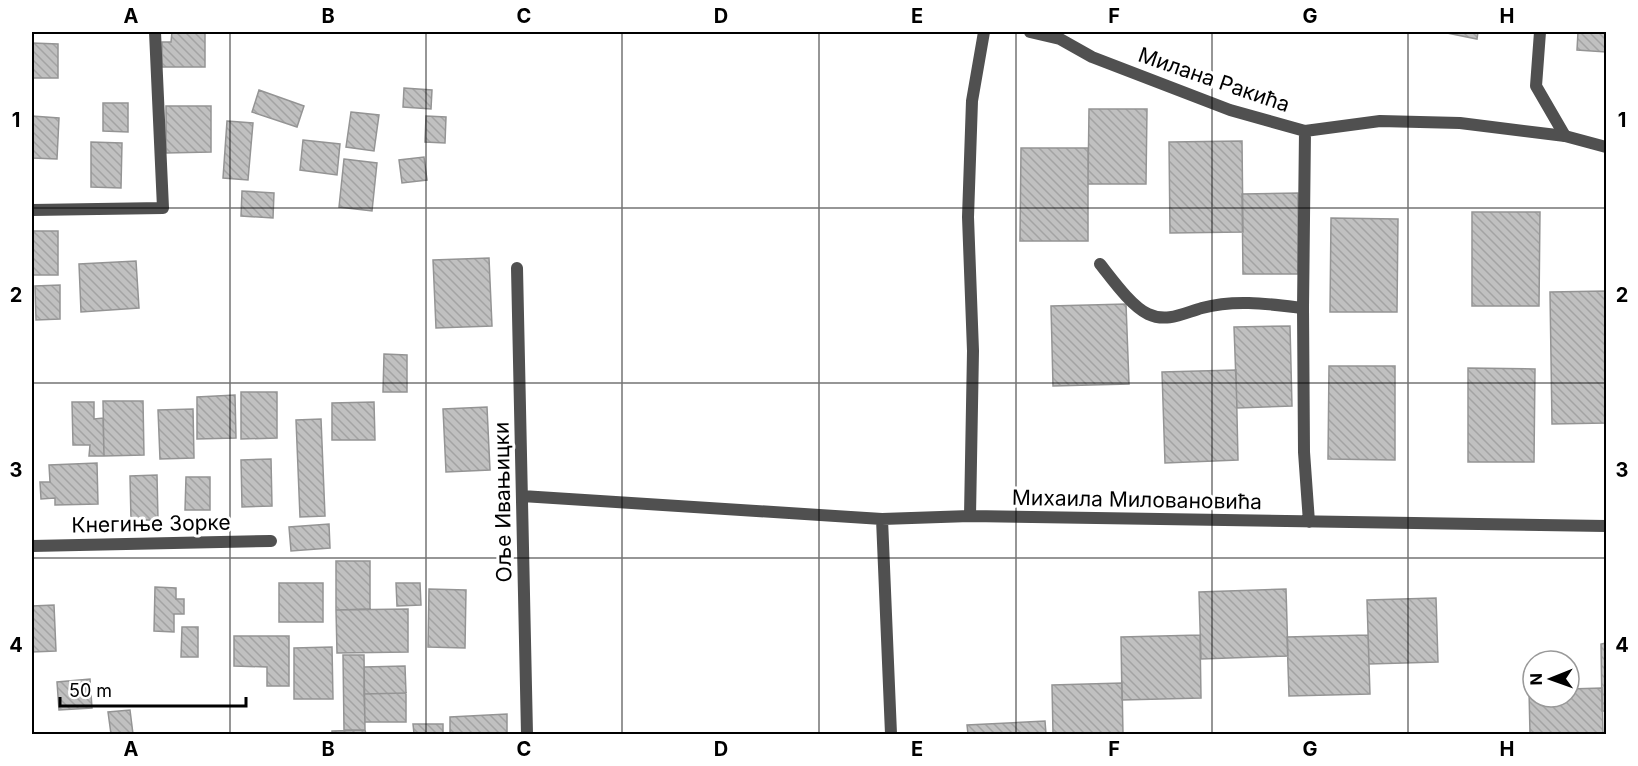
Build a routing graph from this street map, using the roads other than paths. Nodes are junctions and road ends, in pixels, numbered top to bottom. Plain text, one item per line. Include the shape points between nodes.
1 (155, 32) edge
2 (984, 32) edge
3 (1030, 32) edge
4 (1540, 32) edge
5 (1305, 131) junction
6 (1565, 136) junction
7 (1606, 147) edge
8 (32, 210) edge
9 (1100, 264) dead end
10 (518, 268) dead end
11 (1303, 308) junction
12 (522, 496) junction
13 (970, 516) junction
14 (882, 519) junction
15 (1309, 522) junction
16 (1606, 526) edge
17 (271, 542) dead end
18 (32, 546) edge
19 (527, 735) edge
20 (891, 735) edge

1 - 8 street via 163,208
2 - 13 street via 972,101 969,182 973,351
3 - 5 street, Милана Ракића via 1060,39 1092,57 1230,110
4 - 6 street via 1536,86
5 - 6 street, Милана Ракића via 1380,121 1460,123
5 - 11 street
6 - 7 street, Милана Ракића
9 - 11 street via 1118,287 1149,314 1172,318 1203,308 1249,302
10 - 12 street, Оље Ивањицки
11 - 15 street via 1304,452
12 - 14 street, Михаила Миловановића
12 - 19 street, Оље Ивањицки
13 - 14 street, Михаила Миловановића
13 - 15 street, Михаила Миловановића
14 - 20 street
15 - 16 street, Михаила Миловановића
17 - 18 street, Кнегиње Зорке

